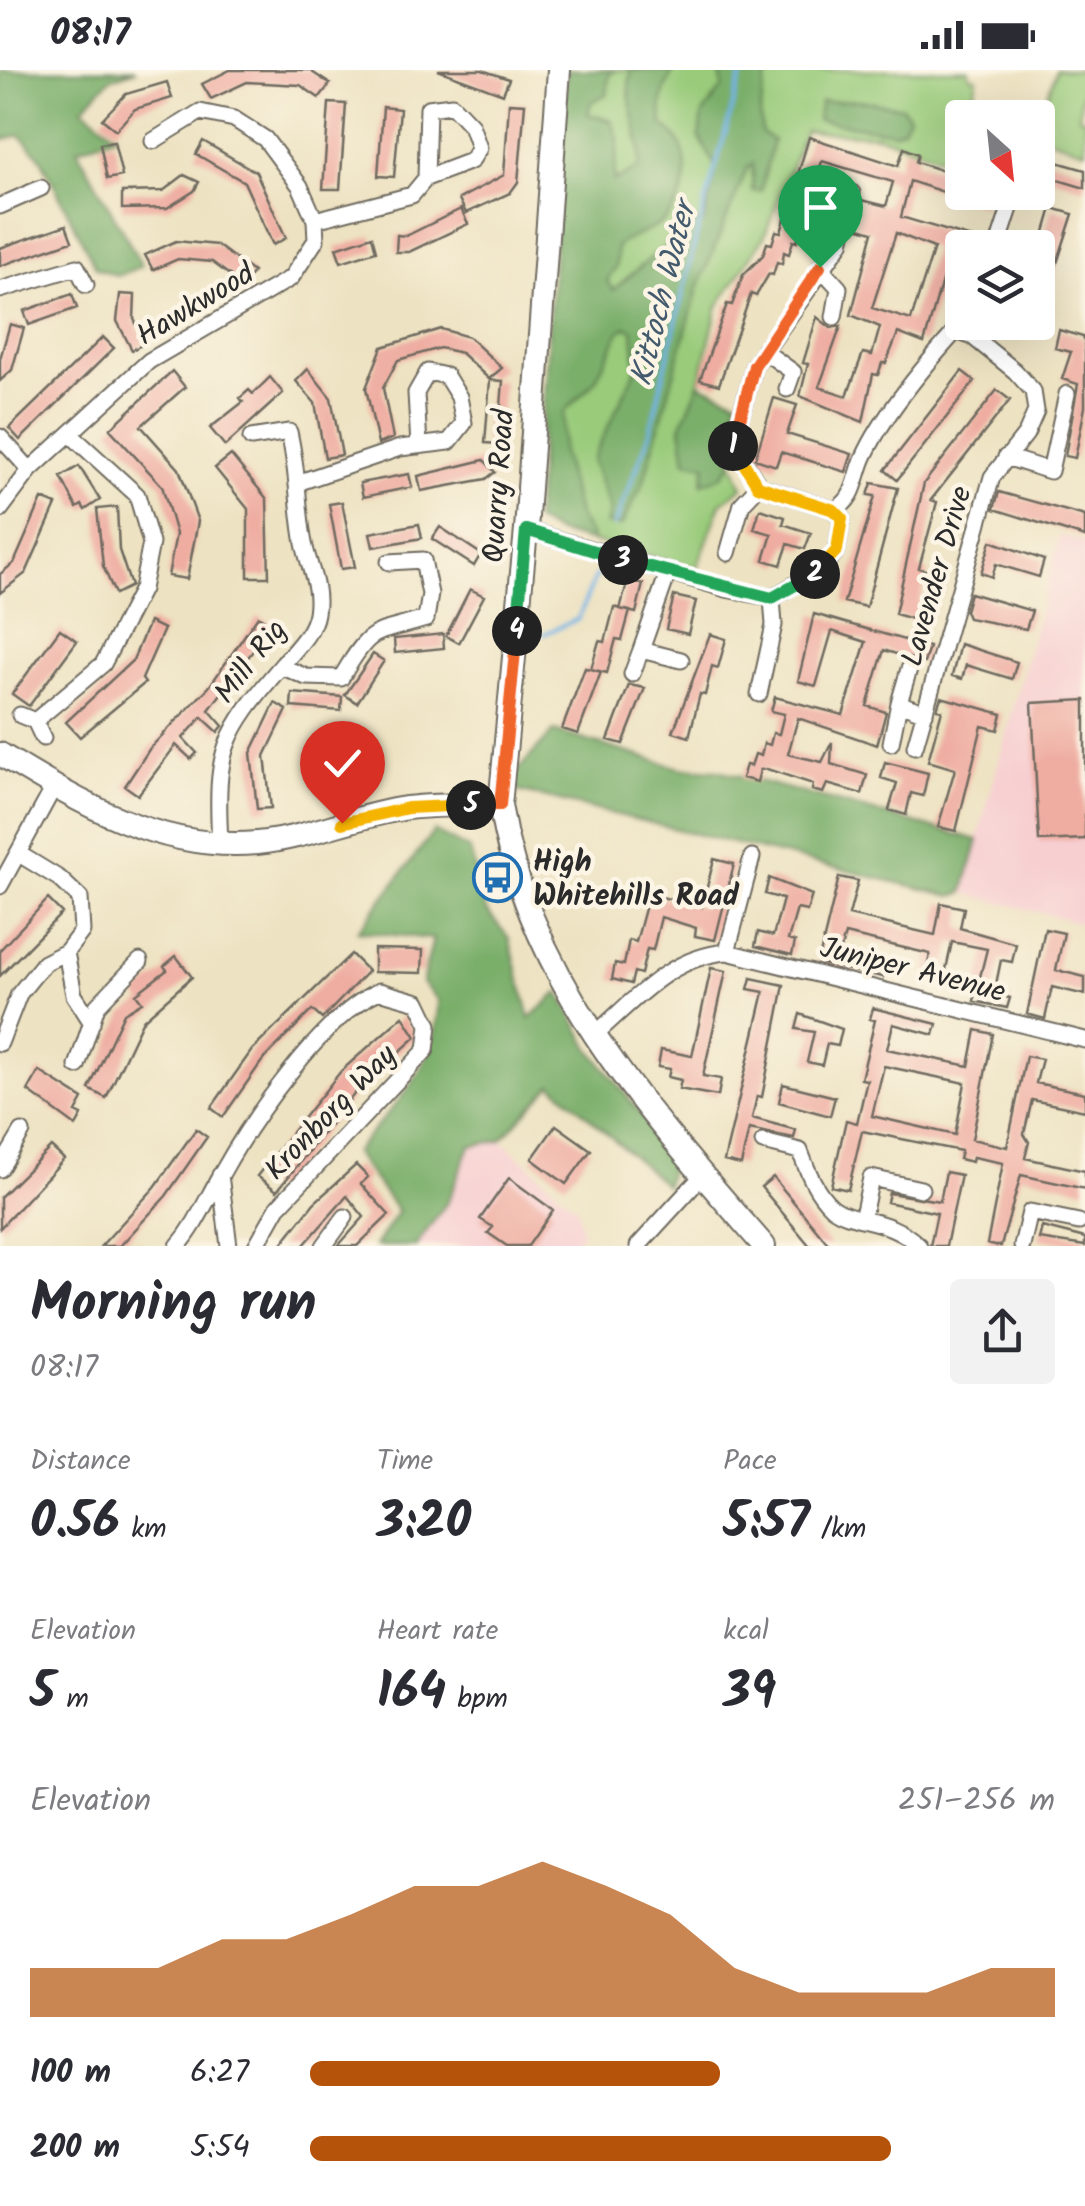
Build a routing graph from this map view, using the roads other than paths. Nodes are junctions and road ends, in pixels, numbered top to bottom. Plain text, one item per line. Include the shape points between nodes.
1 (559, 70) edge
2 (153, 141) dead end
3 (426, 178) junction
4 (40, 188) dead end
5 (852, 193) dead end
6 (0, 206) edge
7 (315, 220) junction
8 (820, 267) junction
9 (86, 285) dead end
10 (0, 290) edge
11 (834, 317) dead end
12 (950, 340) edge
13 (976, 340) edge
14 (764, 351) junction
15 (787, 388) dead end
16 (1067, 394) dead end
17 (70, 434) junction
18 (0, 437) edge
19 (251, 438) dead end
20 (419, 446) junction
21 (1006, 457) junction
22 (30, 470) junction
23 (300, 482) junction
24 (758, 486) junction
25 (0, 510) edge
26 (834, 510) junction
27 (526, 530) junction
28 (728, 553) dead end
29 (388, 562) dead end
30 (668, 573) junction
31 (772, 598) junction
32 (641, 650) junction
33 (681, 660) dead end
34 (281, 666) junction
35 (910, 669) dead end
36 (632, 674) dead end
37 (759, 694) dead end
38 (899, 703) junction
39 (925, 713) junction
40 (43, 738) dead end
41 (891, 743) dead end
42 (915, 746) dead end
43 (0, 754) edge
44 (54, 787) junction
45 (500, 805) junction
46 (220, 843) junction
47 (18, 854) junction
48 (752, 857) dead end
49 (0, 886) edge
50 (66, 952) junction
51 (728, 952) junction
52 (140, 961) dead end
53 (92, 1023) junction
54 (593, 1036) junction
55 (1085, 1040) edge
56 (0, 1042) edge
57 (77, 1066) dead end
58 (22, 1132) dead end
59 (763, 1142) dead end
60 (0, 1169) edge
61 (220, 1175) junction
62 (703, 1175) junction
63 (921, 1189) dead end
64 (863, 1216) junction
65 (345, 1217) dead end
66 (1080, 1222) dead end
67 (178, 1246) edge
68 (229, 1246) edge
69 (256, 1246) edge
70 (324, 1246) edge
71 (638, 1246) edge
72 (764, 1246) edge
73 (919, 1246) edge
74 (1022, 1246) edge

1 - 27 street, Quarry Road
2 - 7 street via 200,112 234,119 266,140
3 - 3 street via 471,162 479,148 472,125 452,105 428,108
3 - 7 street via 412,195
4 - 6 street
5 - 8 street via 841,242
7 - 17 street, Hawkwood via 316,240 291,278 149,361
8 - 11 street via 839,288
8 - 14 street
9 - 10 street via 77,267
12 - 26 street via 864,456 844,506
13 - 21 street, Lavender Drive via 1033,391 1036,410
14 - 15 street via 792,372
14 - 24 street via 733,445
16 - 21 street, Lavender Drive via 1050,471
17 - 22 street, Hawkwood
17 - 40 street via 138,496 151,542 142,589 103,664 28,718
18 - 22 street
19 - 23 street, Mill Rig via 289,432
20 - 20 street via 449,442 464,423 446,376 428,372 416,393
20 - 23 street
21 - 39 street, Lavender Drive via 992,477
22 - 25 street, Hawkwood
23 - 34 street, Mill Rig via 316,615
24 - 26 street
24 - 28 street via 742,504
26 - 31 street via 842,518 837,550 810,578
27 - 30 street
27 - 45 street, Quarry Road
29 - 34 street via 423,560 430,594 426,620 397,623 372,636 341,678 306,677
30 - 31 street
30 - 32 street
31 - 37 street via 774,626
32 - 33 street
32 - 36 street
34 - 46 street, Mill Rig via 241,712 222,749 216,778
35 - 38 street, Lavender Drive
38 - 39 street, Lavender Drive
38 - 41 street, Lavender Drive
39 - 42 street, Lavender Drive
43 - 44 street
44 - 46 street via 144,830
44 - 47 street
45 - 46 street via 408,808 293,838
45 - 54 street, Quarry Road via 516,879 548,957
47 - 49 street
47 - 50 street via 80,898 82,931
48 - 51 street
50 - 53 street via 74,995
50 - 56 street via 44,962 19,994
51 - 54 street, Juniper Avenue via 700,954 668,969
51 - 55 street, Juniper Avenue
52 - 53 street via 97,1006
53 - 57 street
54 - 62 street, Quarry Road
58 - 60 street
59 - 64 street via 800,1151 810,1178 834,1208
61 - 67 street
61 - 68 street
61 - 69 street, Kronborg Way via 276,1091 362,1000 386,991 418,1002 429,1024 426,1050 278,1207
62 - 71 street
62 - 72 street, Quarry Road
63 - 64 street via 871,1178
64 - 73 street via 897,1228
65 - 70 street
66 - 74 street via 1030,1212

